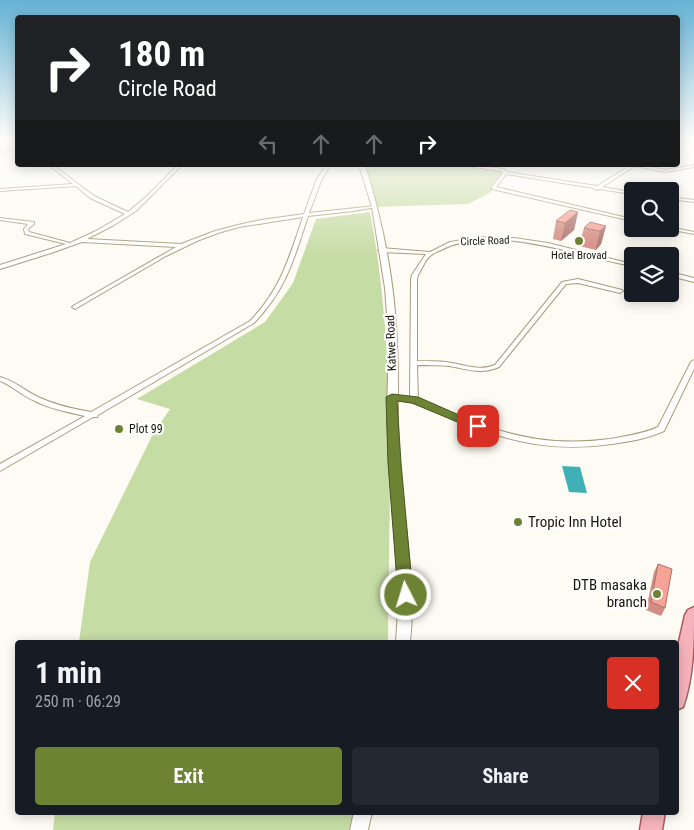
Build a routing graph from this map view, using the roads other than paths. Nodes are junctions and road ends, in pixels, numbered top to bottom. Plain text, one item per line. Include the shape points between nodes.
1 (68, 178) edge
2 (166, 178) edge
3 (321, 178) edge
4 (366, 178) edge
5 (501, 178) edge
6 (536, 178) edge
7 (614, 178) edge
8 (78, 185) junction
9 (596, 189) junction
10 (0, 190) edge
11 (624, 192) edge
12 (679, 199) edge
13 (694, 201) edge
14 (375, 207) junction
15 (128, 214) junction
16 (305, 217) junction
17 (624, 218) edge
18 (0, 219) edge
19 (679, 230) edge
20 (694, 233) edge
21 (79, 240) junction
22 (70, 244) junction
23 (182, 246) junction
24 (382, 250) junction
25 (429, 253) junction
26 (624, 263) edge
27 (0, 267) edge
28 (679, 276) edge
29 (694, 280) edge
30 (620, 291) dead end
31 (75, 308) dead end
32 (694, 362) edge
33 (415, 363) junction
34 (0, 379) edge
35 (392, 397) junction
36 (414, 400) junction
37 (94, 415) junction
38 (0, 468) edge
39 (694, 615) edge
40 (403, 640) edge
41 (679, 686) edge
42 (362, 815) edge
43 (654, 815) edge
44 (359, 830) edge
45 (651, 830) edge

1 - 8 street
2 - 15 street
3 - 16 street
4 - 14 street, Katwe Road
5 - 17 street via 493,188
6 - 9 street
7 - 9 street
8 - 10 street
8 - 15 street via 92,197
9 - 11 street
12 - 13 street
14 - 16 street
14 - 24 street, Katwe Road
15 - 21 street
16 - 23 street via 258,222
16 - 37 street via 283,282 265,310 252,322
18 - 22 street via 32,223 26,229 27,233
19 - 20 street
21 - 22 street
21 - 23 street
22 - 27 street
23 - 31 street
24 - 25 street
24 - 35 street, Katwe Road via 393,343
25 - 26 street, Circle Road via 455,242 511,239
25 - 33 street via 414,277
28 - 29 street
30 - 33 street via 578,281 564,283 497,366 491,369
32 - 36 street via 661,429 652,434 612,441 569,445 525,442
33 - 36 street
34 - 37 street via 43,402
35 - 36 street
35 - 40 street, Katwe Road via 394,463 406,595
37 - 38 street
39 - 41 main road
42 - 44 street
43 - 45 main road

